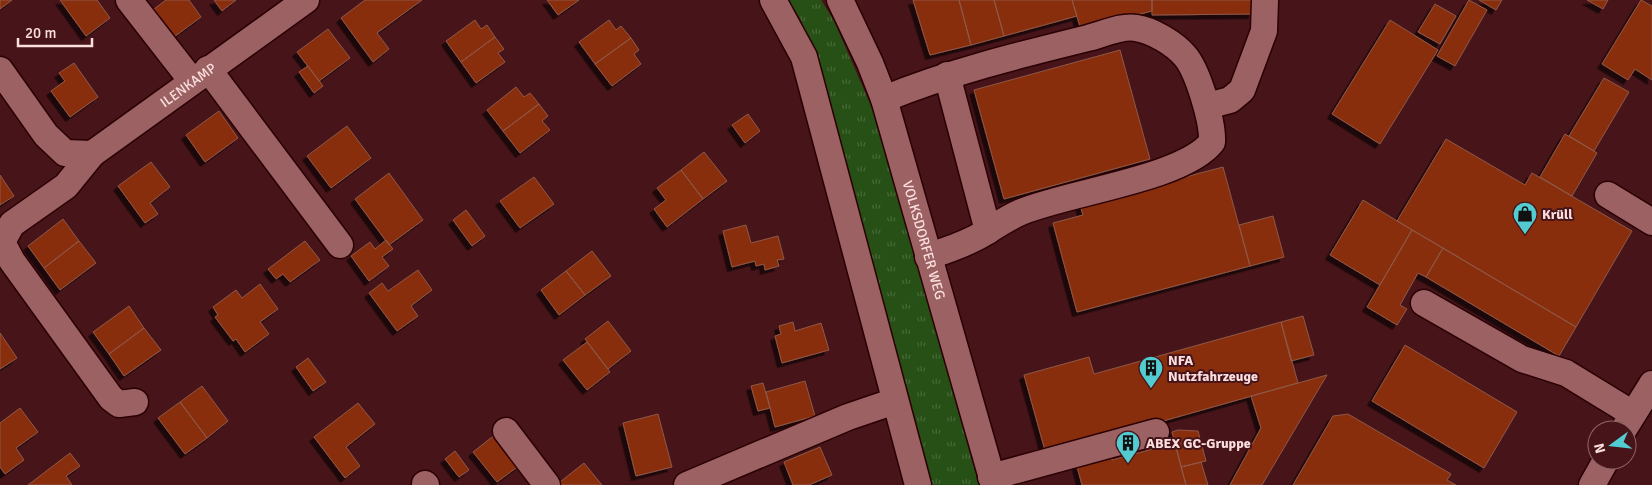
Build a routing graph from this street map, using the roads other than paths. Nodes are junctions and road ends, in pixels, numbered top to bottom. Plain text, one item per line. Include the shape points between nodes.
1 (129, 0) edge
2 (306, 0) edge
3 (773, 0) edge
4 (840, 0) edge
5 (1265, 0) edge
6 (0, 70) edge
7 (200, 75) junction
8 (947, 75) junction
9 (884, 99) junction
10 (1207, 106) junction
11 (92, 154) junction
12 (1608, 195) dead end
13 (1652, 222) edge
14 (988, 231) junction
15 (340, 245) dead end
16 (928, 257) junction
17 (1424, 303) dead end
18 (1652, 384) edge
19 (895, 401) junction
20 (135, 402) dead end
21 (1625, 420) edge
22 (1629, 420) edge
23 (506, 431) dead end
24 (1156, 432) dead end
25 (1600, 470) edge
26 (992, 481) edge
27 (547, 485) edge
28 (687, 485) edge
29 (918, 485) edge
30 (1592, 485) edge

1 - 7 street
2 - 7 street, ILENKAMP
3 - 19 street via 804,57
4 - 9 street, VOLKSDORFER WEG
5 - 10 street via 1264,31 1242,90 1230,100
6 - 11 street via 46,135 65,153
7 - 11 street, ILENKAMP
7 - 15 street
8 - 9 street
8 - 10 street via 1136,28 1176,47 1186,57
8 - 14 street
9 - 16 street, VOLKSDORFER WEG
10 - 14 street via 1212,142 1199,156 1146,176 1021,212
11 - 20 street, ILENKAMP via 66,186 12,224 2,242 12,261 111,398 119,404
12 - 13 street
14 - 16 street
16 - 26 street, VOLKSDORFER WEG
17 - 21 street via 1522,359 1566,373
18 - 22 street
19 - 28 street via 848,417
19 - 29 street
23 - 27 street
24 - 26 street
25 - 30 street

